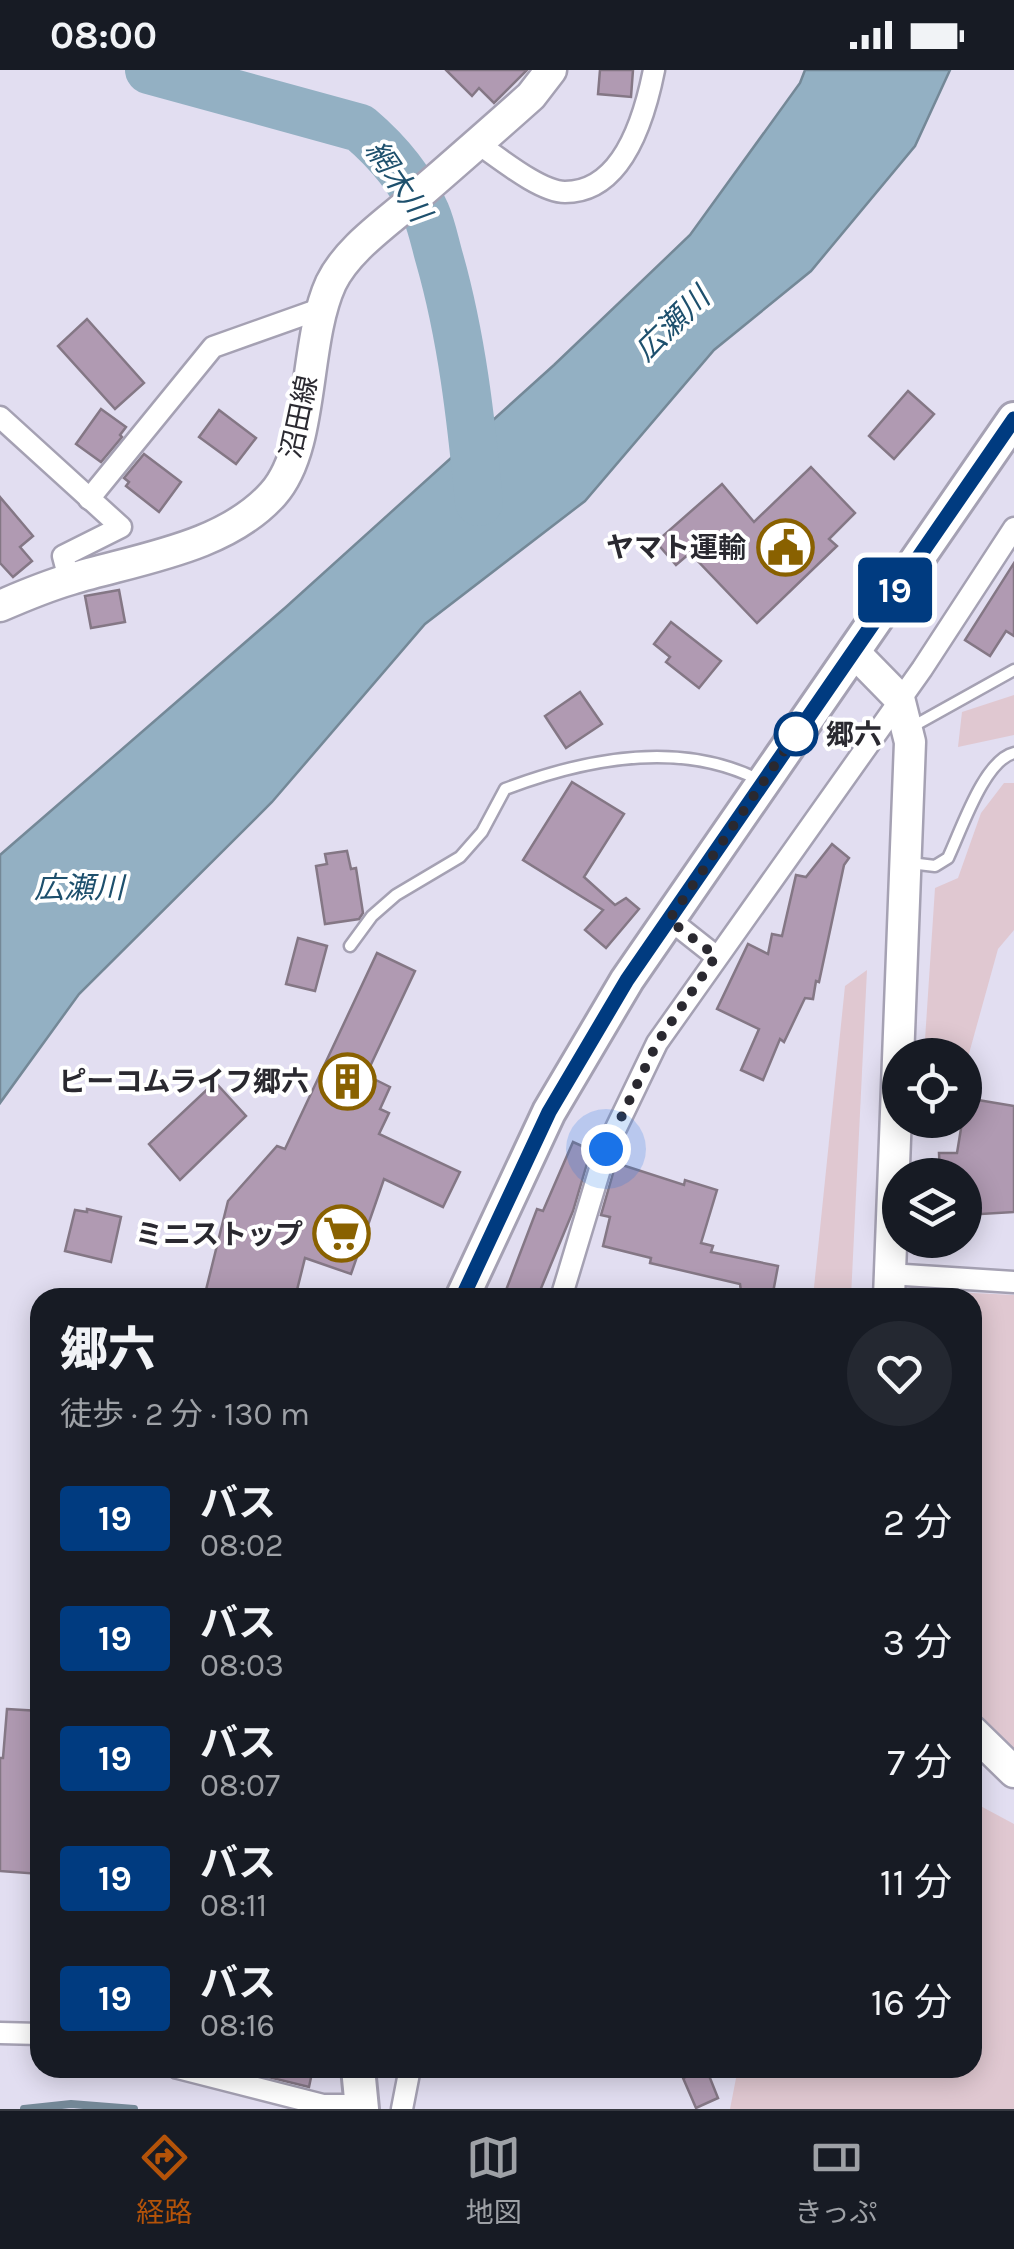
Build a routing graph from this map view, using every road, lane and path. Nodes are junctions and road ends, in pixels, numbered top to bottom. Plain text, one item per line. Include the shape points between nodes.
1 (551, 70) edge
2 (654, 70) edge
3 (477, 144) junction
4 (320, 309) junction
5 (0, 417) edge
6 (1014, 419) edge
7 (90, 498) junction
8 (1014, 528) edge
9 (69, 579) junction
10 (0, 606) edge
11 (853, 651) junction
12 (1014, 670) edge
13 (899, 698) junction
14 (907, 730) junction
15 (1014, 753) edge
16 (763, 782) junction
17 (906, 863) junction
18 (669, 920) junction
19 (350, 946) dead end
20 (716, 956) junction
21 (1014, 1282) edge
22 (889, 1286) edge
23 (467, 1288) edge
24 (565, 1288) edge
25 (982, 1742) edge
26 (1014, 1772) edge
27 (0, 2033) edge
28 (30, 2034) edge
29 (217, 2078) edge
30 (359, 2078) edge
31 (408, 2078) edge
32 (362, 2107) edge
33 (402, 2109) edge

1 - 3 street, 沼田線
2 - 3 street via 646,110 621,160 598,184 564,192 542,185
3 - 4 street, 沼田線 via 370,236 334,278
4 - 7 street via 212,347
4 - 9 street, 沼田線 via 291,467 273,494 210,536
5 - 7 street
6 - 11 main road
7 - 9 street via 120,527 63,556
8 - 13 street
9 - 10 street, 沼田線
11 - 13 street
11 - 16 main road
12 - 14 lane
13 - 14 street
13 - 20 street
14 - 17 street
15 - 17 lane via 990,770 948,858 935,866
16 - 18 main road
16 - 19 lane via 739,770 661,756 611,758 517,784 506,789 460,857 396,895
17 - 22 street
18 - 20 street
18 - 23 main road via 549,1112
20 - 24 street via 657,1043 606,1149
21 - 22 street
25 - 26 street
27 - 28 street
29 - 32 street via 323,2105
30 - 32 main road
31 - 33 street

